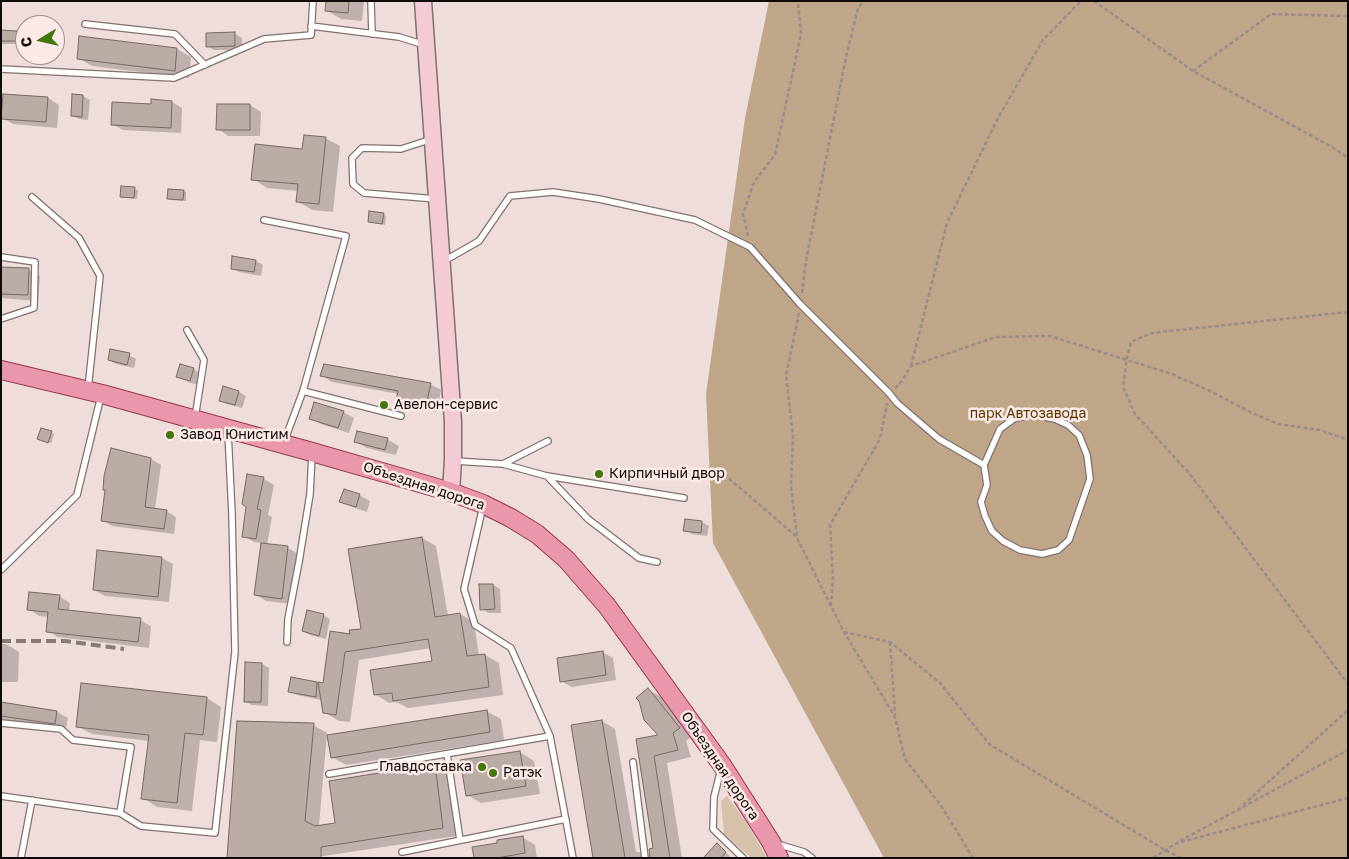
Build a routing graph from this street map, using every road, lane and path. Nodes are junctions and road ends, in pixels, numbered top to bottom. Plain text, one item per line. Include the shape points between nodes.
1 (313, 1) edge
2 (371, 1) edge
3 (423, 1) edge
4 (798, 1) edge
5 (862, 1) edge
6 (1081, 1) edge
7 (1094, 1) edge
8 (1348, 16) edge
9 (85, 24) dead end
10 (311, 26) junction
11 (372, 34) junction
12 (427, 46) junction
13 (206, 65) junction
14 (1, 69) edge
15 (1194, 71) junction
16 (434, 138) junction
17 (1348, 158) edge
18 (32, 197) dead end
19 (438, 200) junction
20 (264, 220) dead end
21 (750, 247) junction
22 (1, 257) edge
23 (442, 262) junction
24 (800, 304) junction
25 (1348, 312) edge
26 (1, 319) edge
27 (187, 330) dead end
28 (1126, 358) junction
29 (911, 366) junction
30 (1, 370) edge
31 (303, 391) junction
32 (95, 393) junction
33 (889, 393) junction
34 (401, 416) dead end
35 (195, 420) junction
36 (228, 430) junction
37 (1348, 440) edge
38 (548, 442) dead end
39 (283, 444) junction
40 (312, 452) junction
41 (453, 460) junction
42 (503, 464) junction
43 (984, 465) junction
44 (718, 470) dead end
45 (547, 476) junction
46 (450, 492) junction
47 (684, 498) dead end
48 (483, 504) junction
49 (797, 538) junction
50 (658, 562) dead end
51 (1, 570) edge
52 (831, 607) junction
53 (844, 632) junction
54 (287, 642) dead end
55 (890, 642) junction
56 (1348, 684) edge
57 (1348, 710) edge
58 (895, 717) junction
59 (1, 723) edge
60 (550, 736) junction
61 (1348, 750) edge
62 (448, 754) junction
63 (633, 762) dead end
64 (722, 765) junction
65 (329, 774) dead end
66 (1, 796) edge
67 (1348, 798) edge
68 (32, 800) junction
69 (1239, 809) junction
70 (120, 813) junction
71 (566, 819) junction
72 (460, 840) junction
73 (1177, 842) junction
74 (775, 850) edge
75 (1165, 850) junction
76 (402, 852) dead end
77 (21, 858) edge
78 (573, 858) edge
79 (645, 858) edge
80 (743, 858) edge
81 (812, 858) edge
82 (973, 858) edge
83 (1153, 858) edge
84 (1181, 858) edge

1 - 10 lane
2 - 11 lane
3 - 12 street
4 - 21 path via 801,34 775,155 754,182 743,214
5 - 24 path via 845,62
6 - 29 path via 1044,40 998,118 947,223
7 - 15 path
8 - 15 path via 1271,14
9 - 13 lane via 175,34
10 - 11 lane
10 - 13 lane via 311,35 264,38
11 - 12 lane via 399,37
12 - 16 street
13 - 14 lane via 174,78
15 - 17 path
16 - 19 street
16 - 19 lane via 401,149 362,148 352,158 353,184 364,193
18 - 32 lane via 79,238 100,276
19 - 23 street
20 - 31 lane via 346,236
21 - 23 lane via 695,220 553,192 510,196 479,241
21 - 24 lane
22 - 26 lane via 35,262 34,308
23 - 41 street
24 - 33 lane
24 - 49 path via 786,374 793,436 791,485
25 - 28 path via 1151,333 1131,342
27 - 35 lane via 204,360
28 - 29 path via 1050,336 996,337
28 - 37 path via 1172,374 1278,424 1320,430
28 - 56 path via 1123,387 1135,414 1189,473
29 - 33 path via 899,385
30 - 32 main road, Объездная дорога
31 - 34 lane
31 - 39 lane
32 - 35 main road, Объездная дорога
32 - 51 lane via 77,495
33 - 43 lane via 939,439
33 - 52 path via 880,439 830,525
35 - 36 main road, Объездная дорога
36 - 39 main road, Объездная дорога
36 - 70 lane via 235,652 215,833 142,826
38 - 42 lane
39 - 40 main road, Объездная дорога
40 - 46 main road, Объездная дорога
40 - 54 lane via 310,494 288,619
41 - 42 lane
41 - 46 street
42 - 45 lane
43 - 43 lane via 1000,428 1015,418 1034,415 1068,425 1080,436 1090,479 1069,540 1058,550 1042,554 1020,550 1003,541 992,531 980,502 986,485
44 - 49 path
45 - 47 lane
45 - 50 lane via 593,523 638,558
46 - 48 main road, Объездная дорога
48 - 60 lane via 464,589 475,625 511,648
48 - 64 main road, Объездная дорога via 537,534 566,559 606,606
49 - 52 path
52 - 53 path
53 - 55 path
53 - 58 path
55 - 58 path
55 - 75 path via 940,683 989,744
57 - 69 path
58 - 82 path via 905,759 942,807
59 - 70 lane via 61,729 73,740 131,747
60 - 62 lane
60 - 71 lane
61 - 69 path
62 - 65 lane
62 - 72 lane
63 - 79 lane
64 - 74 main road, Объездная дорога
64 - 80 lane via 714,797 714,829
66 - 68 lane
67 - 73 path
68 - 70 lane
68 - 77 lane
69 - 73 path
71 - 72 lane
71 - 78 lane
72 - 76 lane
73 - 75 path
74 - 81 lane via 804,852
75 - 83 path
75 - 84 path

